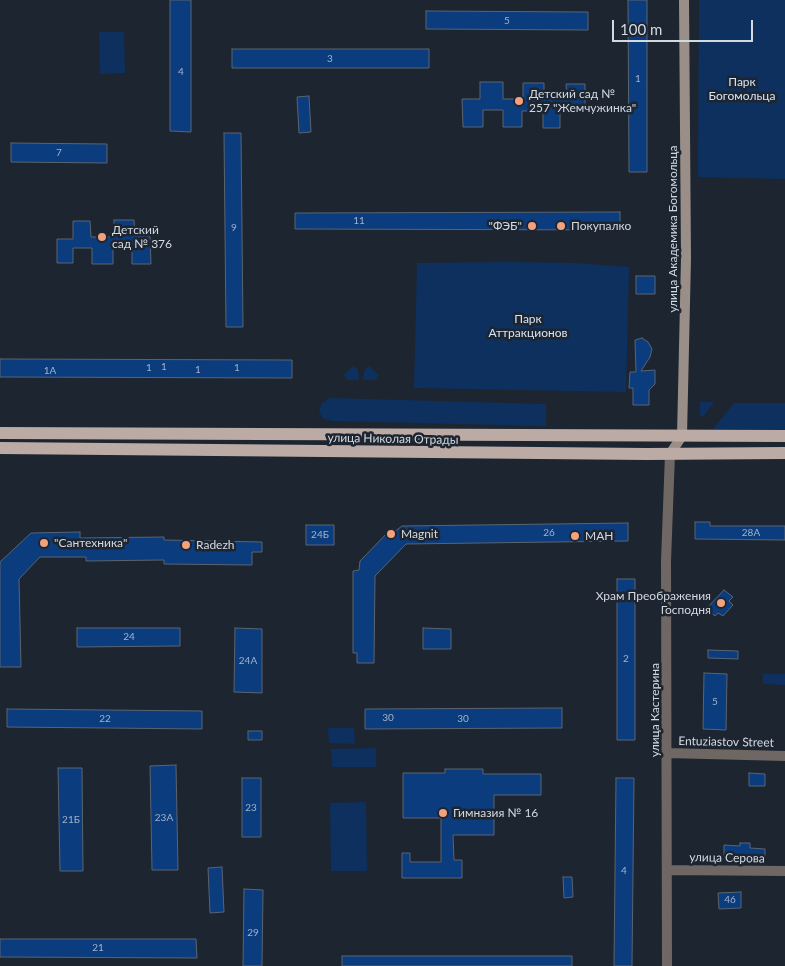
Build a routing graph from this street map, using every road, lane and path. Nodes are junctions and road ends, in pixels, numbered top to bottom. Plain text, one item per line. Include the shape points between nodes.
1 (684, 0) edge
2 (0, 433) edge
3 (682, 436) junction
4 (785, 436) edge
5 (0, 448) edge
6 (785, 453) edge
7 (670, 454) junction
8 (667, 753) junction
9 (785, 756) edge
10 (668, 870) junction
11 (785, 871) edge
12 (667, 966) edge

1 - 3 street, улица Академика Богомольца via 686,258
2 - 3 main road, улица Николая Отрады
3 - 4 main road, улица Николая Отрады
3 - 7 street
5 - 7 main road, улица Николая Отрады
6 - 7 main road, улица Николая Отрады
7 - 8 street, улица Кастерина via 666,561
8 - 9 street, Entuziastov Street
8 - 10 street, улица Кастерина
10 - 11 street, улица Серова
10 - 12 street, улица Кастерина

